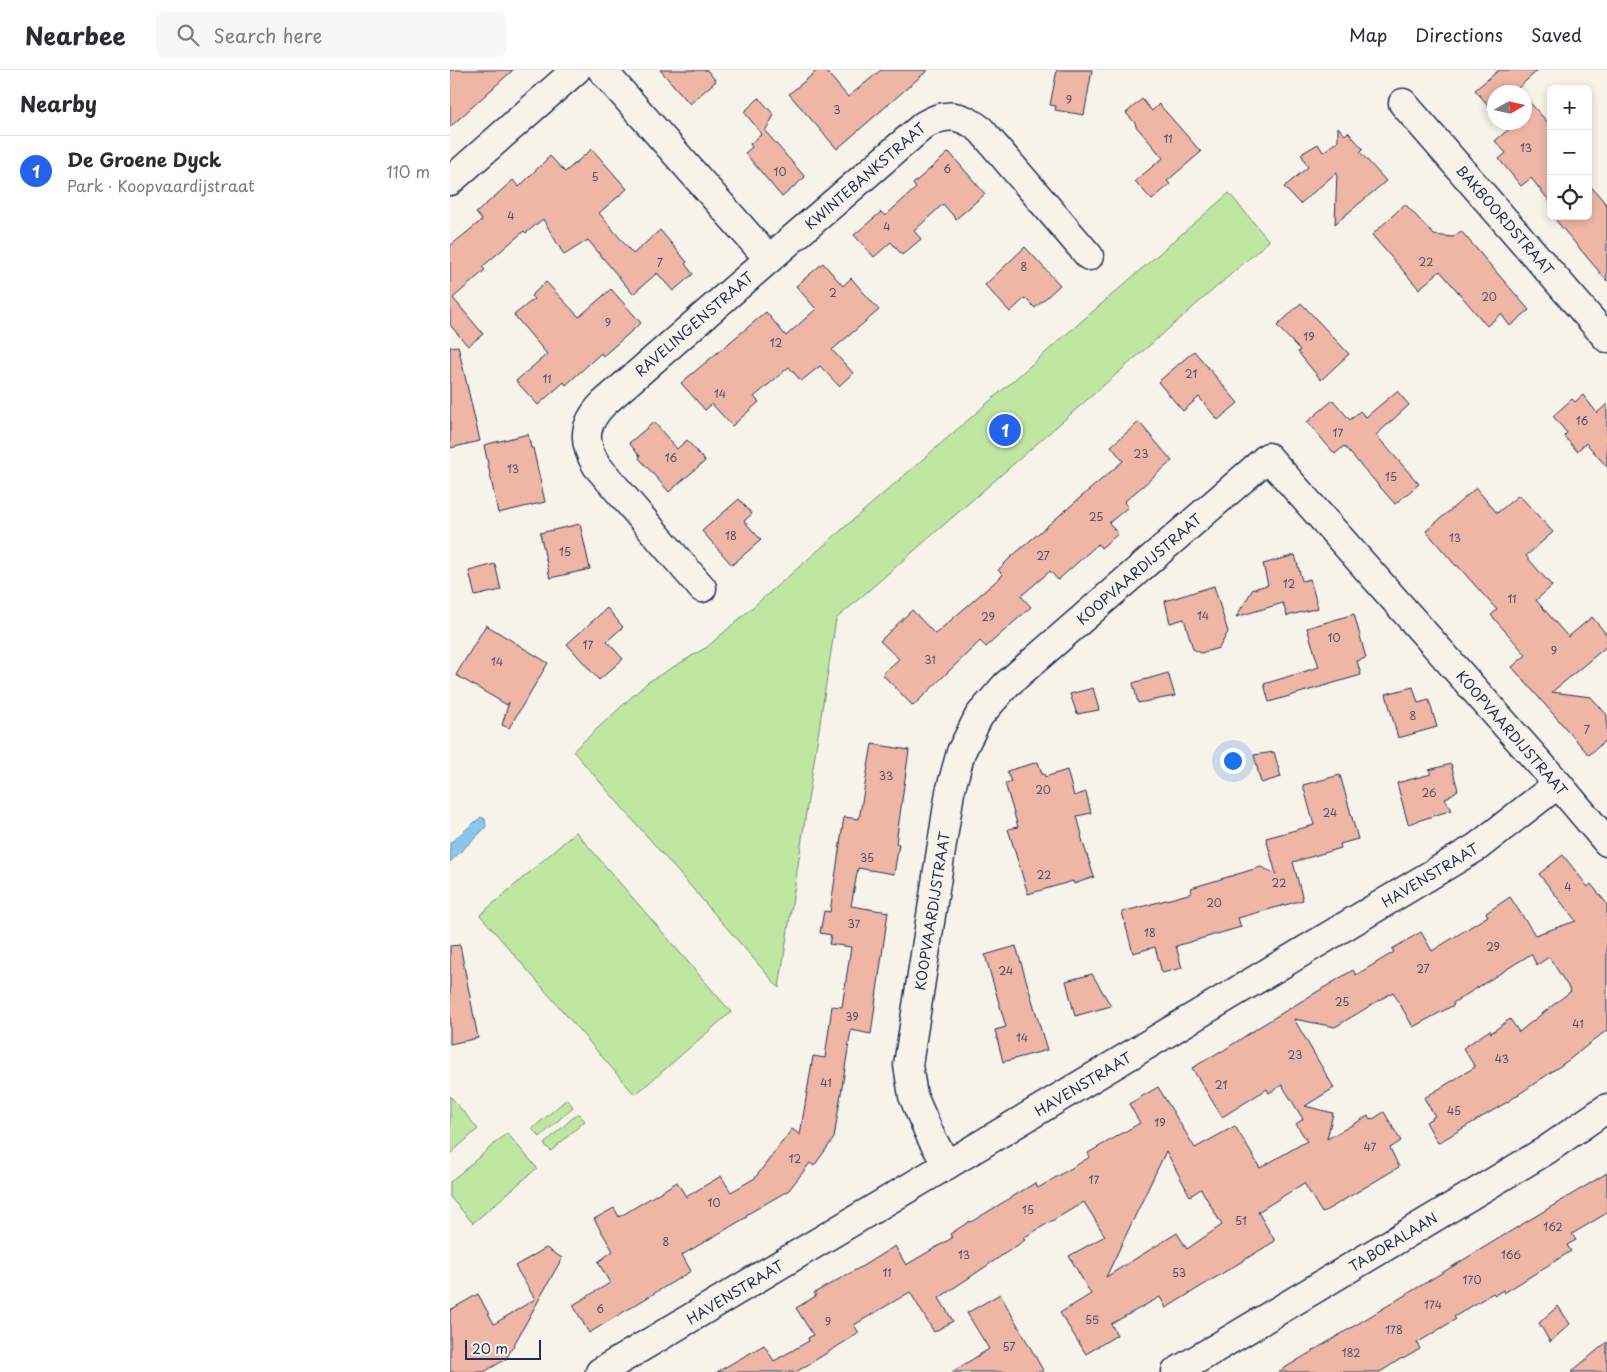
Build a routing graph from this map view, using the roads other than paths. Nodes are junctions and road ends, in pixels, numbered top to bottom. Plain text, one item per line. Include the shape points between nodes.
1 (576, 70) edge
2 (602, 70) edge
3 (1403, 103) dead end
4 (450, 181) edge
5 (1089, 256) dead end
6 (769, 259) junction
7 (1607, 338) edge
8 (702, 588) dead end
9 (1558, 784) junction
10 (1607, 842) edge
11 (1607, 1108) edge
12 (948, 1166) junction
13 (600, 1372) edge
14 (1176, 1372) edge

1 - 4 street
2 - 6 street
3 - 7 street, BAKBOORDSTRAAT
5 - 6 street, KWINTEBANKSTRAAT via 981,130 959,117 947,116 935,118 924,125
6 - 8 street, RAVELINGENSTRAAT via 604,403 588,426 586,440 597,466
9 - 10 street, KOOPVAARDIJSTRAAT
9 - 12 street, HAVENSTRAAT via 1477,847
9 - 12 street, KOOPVAARDIJSTRAAT via 1268,457 1006,685 979,716 961,752 950,792 908,1065 913,1096
11 - 14 street, TABORALAAN via 1545,1151
12 - 13 street, HAVENSTRAAT

